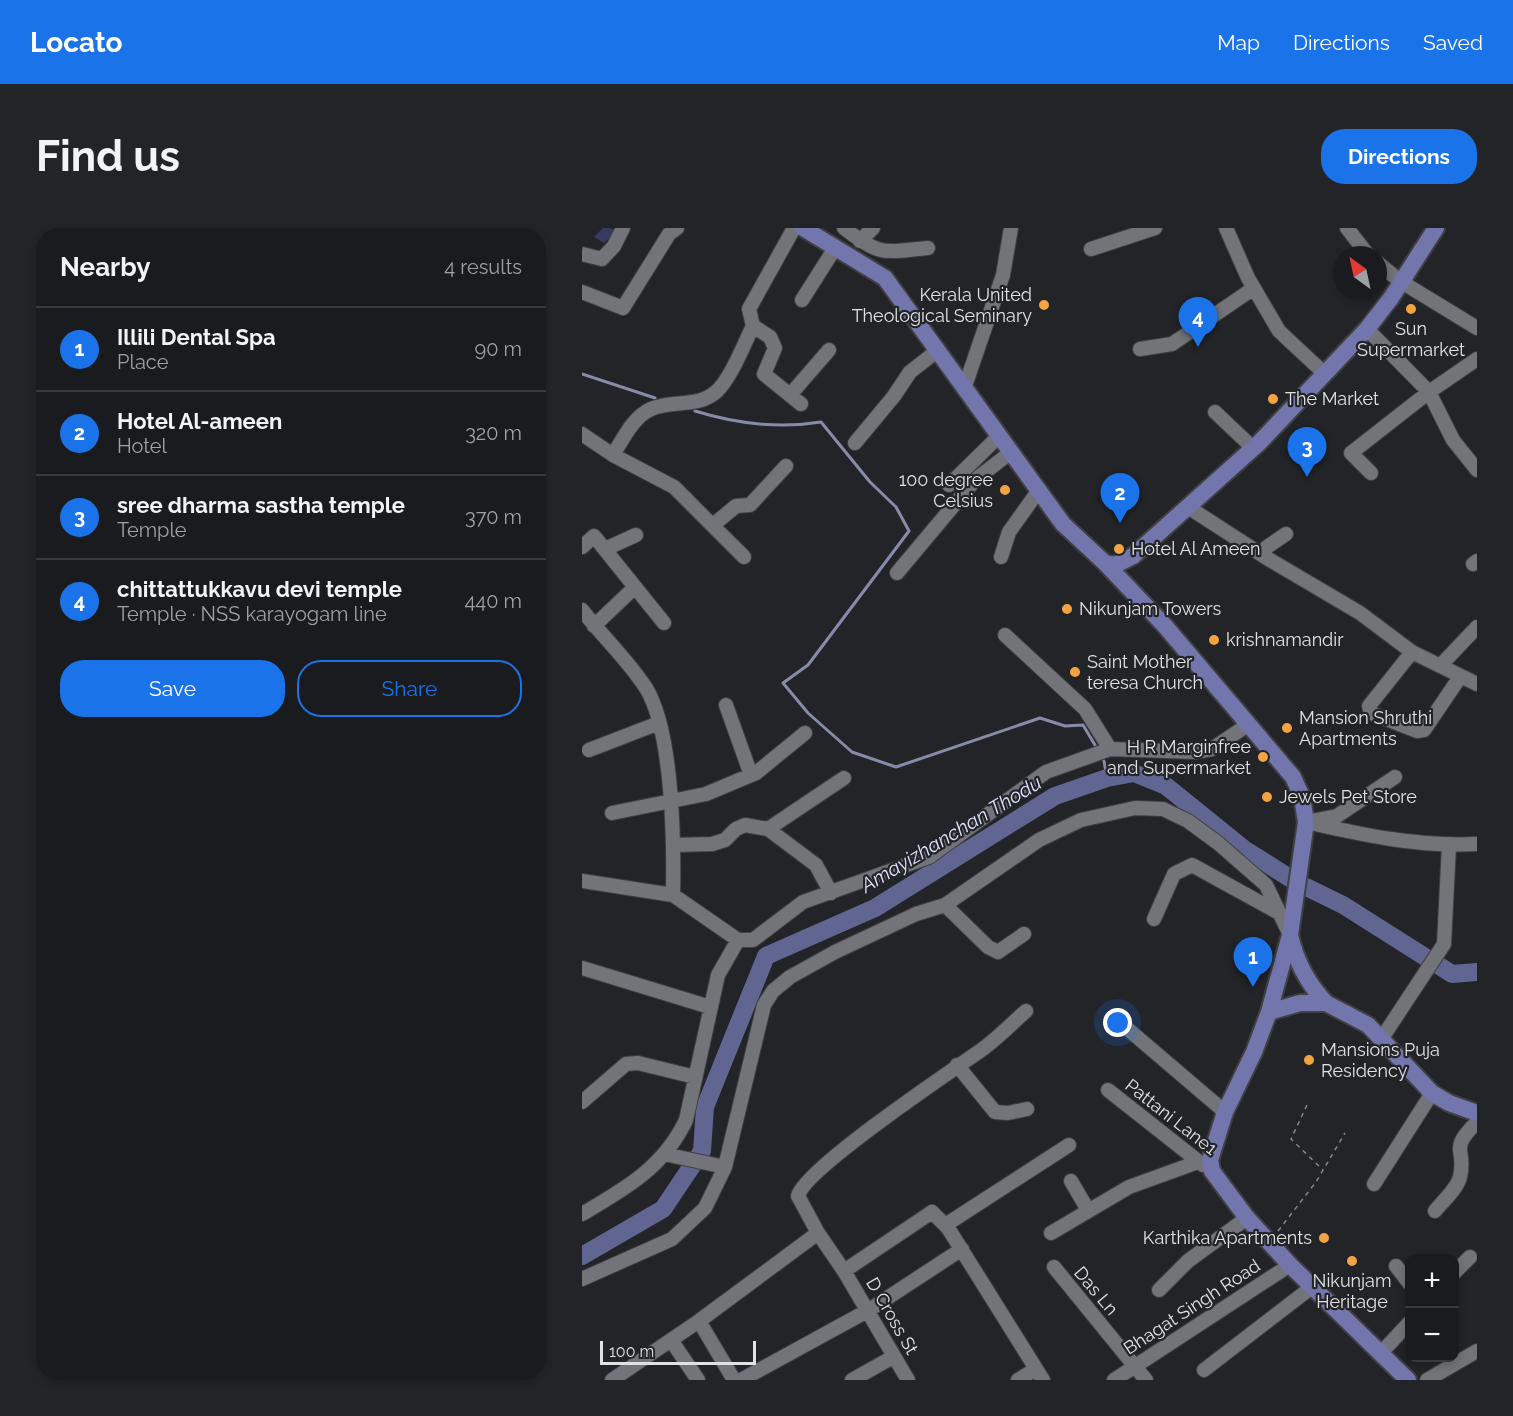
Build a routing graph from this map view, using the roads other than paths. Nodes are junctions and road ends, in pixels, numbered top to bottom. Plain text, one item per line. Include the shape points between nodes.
1 (623, 228) edge
2 (677, 228) edge
3 (794, 228) edge
4 (802, 228) edge
5 (844, 228) edge
6 (873, 228) edge
7 (1011, 228) edge
8 (1155, 228) edge
9 (1226, 228) edge
10 (1347, 228) edge
11 (1436, 228) edge
12 (860, 241) junction
13 (1361, 246) edge
14 (835, 248) junction
15 (928, 248) dead end
16 (1091, 249) dead end
17 (582, 254) edge
18 (1387, 270) edge
19 (1400, 281) junction
20 (1254, 288) junction
21 (582, 292) edge
22 (802, 300) dead end
23 (753, 326) junction
24 (1477, 328) edge
25 (1367, 329) junction
26 (1140, 348) dead end
27 (829, 350) dead end
28 (937, 351) junction
29 (1477, 359) edge
30 (1325, 374) junction
31 (964, 388) junction
32 (1429, 392) junction
33 (1215, 412) dead end
34 (582, 434) edge
35 (999, 436) junction
36 (855, 443) dead end
37 (1253, 448) junction
38 (1011, 452) junction
39 (613, 455) junction
40 (786, 466) dead end
41 (1477, 470) edge
42 (1371, 473) dead end
43 (949, 485) dead end
44 (1039, 490) junction
45 (1188, 507) junction
46 (713, 525) junction
47 (1286, 534) dead end
48 (636, 535) dead end
49 (582, 547) edge
50 (605, 549) junction
51 (1137, 552) junction
52 (1262, 555) junction
53 (744, 557) dead end
54 (1001, 557) dead end
55 (1105, 563) junction
56 (897, 573) dead end
57 (635, 587) junction
58 (1137, 597) junction
59 (582, 610) edge
60 (664, 623) dead end
61 (594, 626) junction
62 (1477, 627) edge
63 (1005, 635) dead end
64 (1412, 652) junction
65 (1440, 666) junction
66 (1460, 677) junction
67 (1477, 684) edge
68 (726, 705) dead end
69 (659, 723) junction
70 (1249, 724) junction
71 (805, 733) dead end
72 (1110, 749) junction
73 (589, 750) dead end
74 (751, 775) junction
75 (1395, 777) dead end
76 (844, 778) dead end
77 (671, 801) junction
78 (612, 813) dead end
79 (1306, 822) junction
80 (768, 829) junction
81 (1477, 844) edge
82 (675, 845) junction
83 (1449, 845) junction
84 (582, 881) edge
85 (831, 893) junction
86 (673, 895) junction
87 (945, 905) junction
88 (1154, 919) dead end
89 (1288, 922) junction
90 (1024, 934) dead end
91 (738, 940) junction
92 (582, 968) edge
93 (1326, 1003) junction
94 (710, 1007) junction
95 (1026, 1011) dead end
96 (1269, 1012) junction
97 (1123, 1025) dead end
98 (1382, 1038) junction
99 (957, 1065) junction
100 (695, 1077) junction
101 (1108, 1090) dead end
102 (1432, 1094) junction
103 (582, 1102) edge
104 (1027, 1109) dead end
105 (1225, 1112) junction
106 (1476, 1114) edge
107 (1069, 1145) dead end
108 (664, 1154) junction
109 (725, 1167) junction
110 (1205, 1167) junction
111 (1071, 1181) dead end
112 (1374, 1184) dead end
113 (1091, 1208) junction
114 (1435, 1211) dead end
115 (582, 1214) edge
116 (1247, 1218) junction
117 (948, 1228) junction
118 (818, 1233) junction
119 (1051, 1233) dead end
120 (962, 1249) junction
121 (1470, 1257) dead end
122 (1290, 1265) junction
123 (1396, 1266) dead end
124 (1054, 1267) dead end
125 (1459, 1269) edge
126 (844, 1271) junction
127 (1405, 1278) edge
128 (582, 1279) edge
129 (1312, 1287) junction
130 (1159, 1290) dead end
131 (869, 1310) junction
132 (699, 1321) junction
133 (1405, 1327) edge
134 (671, 1340) junction
135 (1477, 1351) edge
136 (1380, 1354) junction
137 (893, 1357) junction
138 (1135, 1366) junction
139 (1204, 1370) dead end
140 (1040, 1374) edge
141 (612, 1380) edge
142 (698, 1380) edge
143 (734, 1380) edge
144 (741, 1380) edge
145 (852, 1380) edge
146 (908, 1380) edge
147 (1018, 1380) edge
148 (1114, 1380) edge
149 (1146, 1380) edge
150 (1408, 1380) edge
151 (1427, 1380) edge

1 - 17 street via 602,258
2 - 21 street via 669,234 623,308
3 - 23 street via 749,309
4 - 14 main road
5 - 12 street
6 - 12 street
7 - 31 street via 1003,275
8 - 16 street
9 - 20 street
10 - 13 street
11 - 19 main road
12 - 15 street via 885,251
14 - 22 street
14 - 28 main road via 885,278
18 - 19 street
19 - 24 street
19 - 25 main road
20 - 26 street via 1172,344
20 - 30 street via 1286,340
23 - 27 street via 770,337 775,348 764,374 796,399
23 - 39 street via 719,389 708,398 689,404 650,409 633,424
25 - 30 main road
25 - 32 street
28 - 31 main road
28 - 36 street via 910,372
29 - 32 street
30 - 37 main road
31 - 35 main road
32 - 41 street via 1453,440
32 - 42 street via 1351,453
33 - 37 street
34 - 39 street
35 - 38 main road
35 - 43 street
37 - 45 main road
38 - 44 main road
38 - 56 street via 975,480
39 - 46 street via 674,487
40 - 46 street via 750,505 736,506
44 - 54 street via 1009,532
44 - 55 main road via 1063,524
45 - 51 main road
45 - 52 street
46 - 53 street
47 - 52 street
48 - 50 street
49 - 50 street via 594,536
50 - 57 street
51 - 55 main road via 1115,566
51 - 58 main road via 1132,576
52 - 64 street via 1360,613
55 - 58 main road
57 - 60 street
57 - 61 street
58 - 70 main road
59 - 61 street
61 - 69 street via 645,687
62 - 65 street
63 - 72 street via 1085,709
64 - 65 street
64 - 66 street via 1369,706 1371,713 1417,731 1424,730
65 - 66 street
66 - 67 street
68 - 74 street
69 - 73 street
69 - 77 street
70 - 72 street via 1212,749
70 - 79 main road via 1293,777 1302,797
71 - 74 street
72 - 85 street via 1046,772 929,857
74 - 77 street via 706,794
75 - 79 street via 1337,816
76 - 80 street
77 - 78 street
77 - 82 street
79 - 83 street via 1383,839
79 - 89 main road
80 - 82 street via 745,825 726,840 712,844
80 - 85 street via 816,865
81 - 83 street
82 - 86 street
83 - 98 street via 1444,944
84 - 86 street
85 - 91 street via 803,902 753,940
86 - 91 street
87 - 89 street via 1039,840 1082,820 1149,808 1163,809 1188,821 1218,843 1266,885
87 - 90 street via 998,952
87 - 109 street via 916,914 835,952 773,991 764,1005
88 - 89 street via 1174,874 1192,865
89 - 93 main road via 1294,953
89 - 96 main road
91 - 94 street via 718,975
92 - 94 street
93 - 96 main road via 1300,1003
93 - 98 main road via 1368,1025
94 - 100 street
95 - 99 street, D Cross St
96 - 105 main road
97 - 105 street
98 - 102 main road
99 - 104 street via 995,1112
99 - 118 street, D Cross St via 841,1151 800,1189 798,1196
100 - 103 street via 638,1063 626,1064
100 - 108 street via 686,1120
101 - 110 street, Pattani Lane1
102 - 106 main road
102 - 112 street
105 - 110 main road
106 - 114 street via 1459,1145 1460,1177
107 - 117 street via 950,1222
108 - 109 street
108 - 115 street via 640,1178
109 - 128 street via 705,1208 672,1239
110 - 113 street via 1136,1183
110 - 116 main road
111 - 113 street
113 - 119 street
116 - 122 main road
116 - 130 street via 1188,1261
117 - 120 street
117 - 126 street via 932,1212
118 - 126 street, D Cross St
118 - 132 street
120 - 131 street
120 - 140 street
121 - 125 street
122 - 129 main road
122 - 138 street, Bhagat Singh Road
123 - 127 street
124 - 138 street, Das Ln
126 - 131 street, D Cross St
129 - 136 main road
129 - 139 street
131 - 137 street, D Cross St
131 - 144 street
132 - 134 street
132 - 143 street
133 - 136 street
134 - 141 street
134 - 142 street
135 - 151 street
136 - 150 main road
137 - 145 street
137 - 146 street, D Cross St
138 - 148 street, Bhagat Singh Road
138 - 149 street, Das Ln
140 - 147 street

